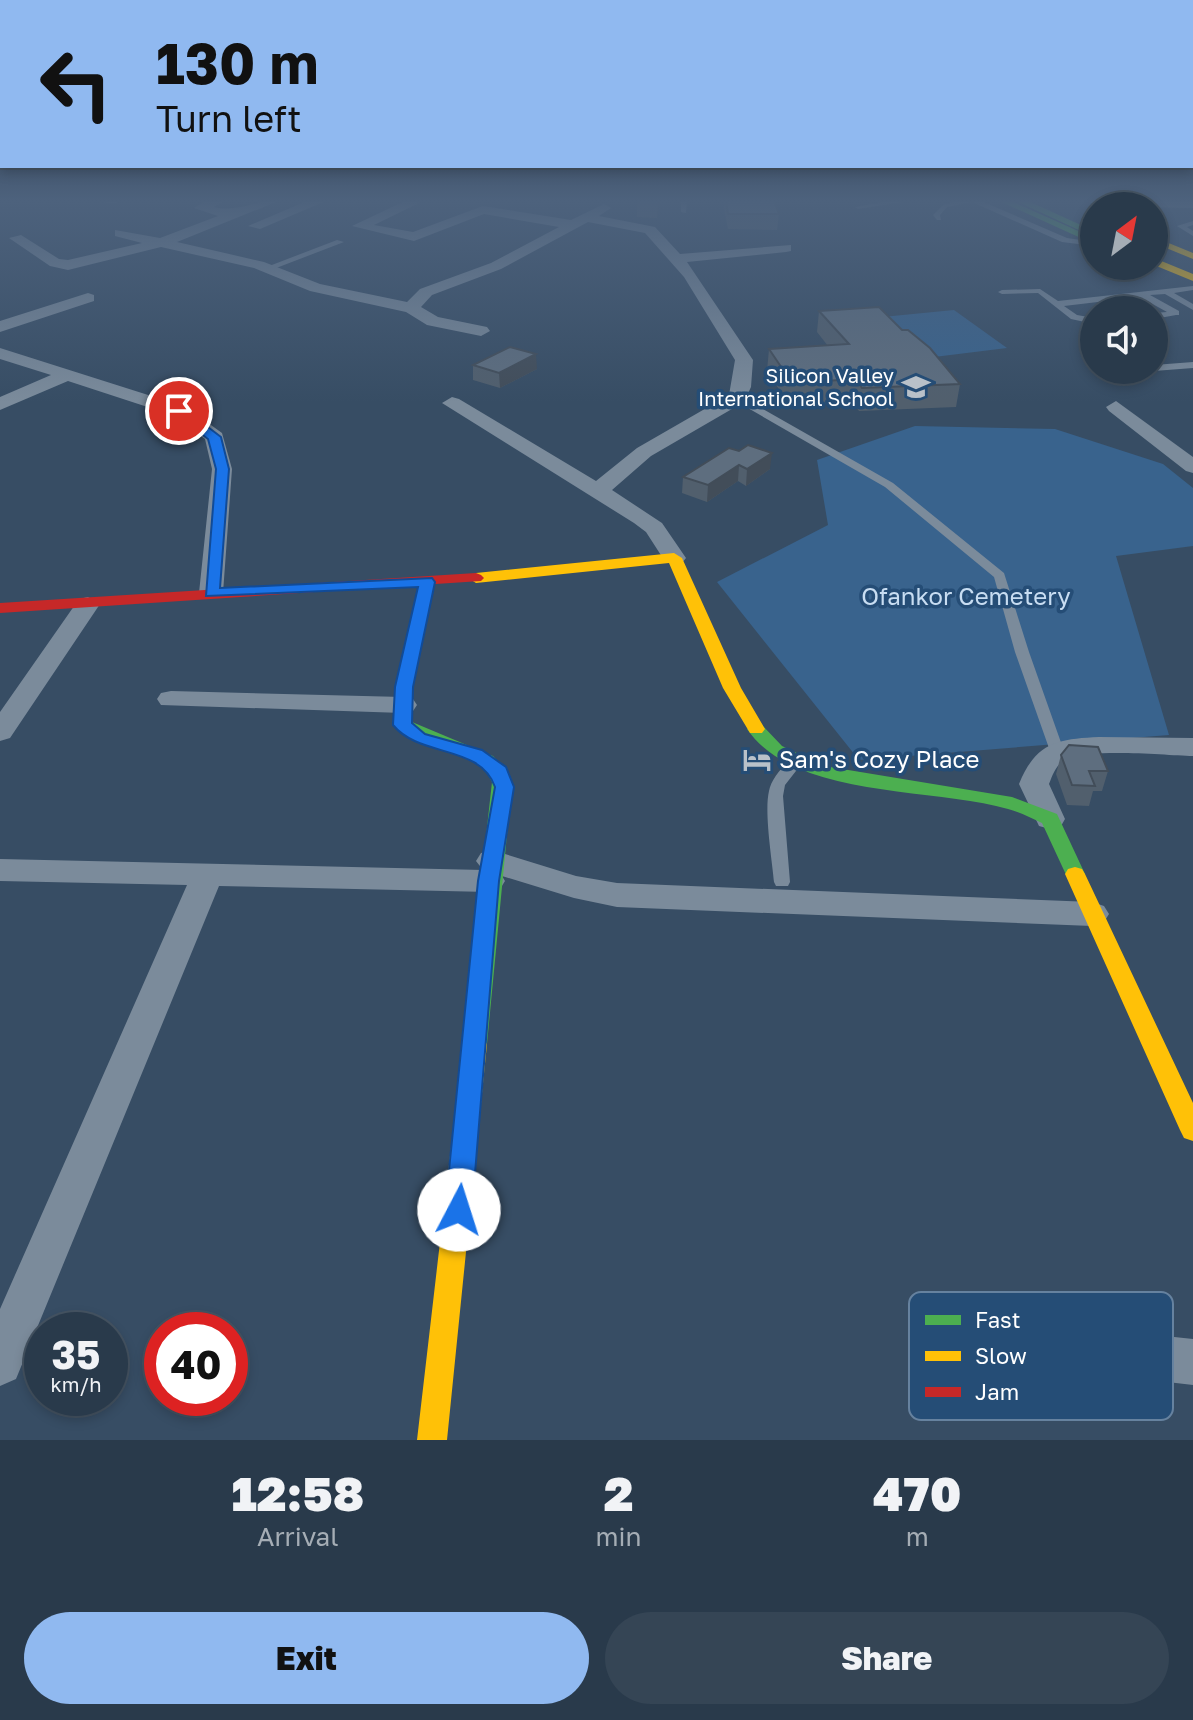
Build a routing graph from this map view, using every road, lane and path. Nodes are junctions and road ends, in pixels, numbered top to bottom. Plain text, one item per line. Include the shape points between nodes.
1 (265, 267) edge
2 (493, 267) edge
3 (682, 267) edge
4 (268, 268) joint
5 (1168, 269) edge
6 (1168, 272) edge
7 (1193, 278) edge
8 (1193, 286) edge
9 (1166, 291) junction
10 (1002, 292) dead end
11 (1141, 294) junction
12 (1145, 296) edge
13 (88, 298) dead end
14 (1056, 304) junction
15 (411, 308) junction
16 (1193, 308) edge
17 (1080, 318) edge
18 (0, 327) edge
19 (481, 331) dead end
20 (0, 353) edge
21 (1193, 365) edge
22 (1168, 367) edge
23 (67, 375) junction
24 (737, 398) junction
25 (452, 403) dead end
26 (0, 404) edge
27 (1116, 407) dead end
28 (1193, 467) edge
29 (599, 490) junction
30 (674, 558) junction
31 (427, 582) junction
32 (211, 593) junction
33 (88, 604) junction
34 (0, 608) edge
35 (171, 699) dead end
36 (403, 705) junction
37 (0, 732) edge
38 (1193, 747) edge
39 (1057, 751) junction
40 (796, 762) junction
41 (1050, 819) junction
42 (0, 870) edge
43 (491, 871) junction
44 (208, 875) junction
45 (782, 882) dead end
46 (1092, 914) junction
47 (1193, 1130) edge
48 (1173, 1360) edge
49 (1193, 1362) edge
50 (0, 1363) edge
51 (432, 1440) edge

1 - 4 street
2 - 15 street via 426,292
3 - 24 street via 744,360
4 - 15 street via 316,288
5 - 7 main road
6 - 8 main road
8 - 9 lane
9 - 11 lane
9 - 16 lane
10 - 14 lane via 1040,291
11 - 12 lane
11 - 14 lane
13 - 18 street
14 - 17 lane
15 - 19 street via 433,321
20 - 23 street
21 - 22 lane
23 - 26 street
23 - 32 street via 179,411 215,437 222,469
24 - 29 street via 644,452
24 - 39 lane via 889,485 1000,576
25 - 29 street
27 - 28 street
29 - 30 street via 654,528
30 - 31 main road
30 - 40 main road via 732,688 763,741
31 - 32 main road
31 - 36 main road
32 - 33 main road
33 - 34 main road
33 - 37 street
35 - 36 street
36 - 43 main road via 403,725 418,738 476,754 499,771 504,787
38 - 39 street
39 - 41 street via 1040,766 1034,784
40 - 41 main road via 820,771 1012,803
40 - 45 lane via 775,796
41 - 46 main road
42 - 44 street
43 - 44 street
43 - 46 street via 617,895
43 - 51 main road
44 - 50 street
46 - 47 main road
48 - 49 street

